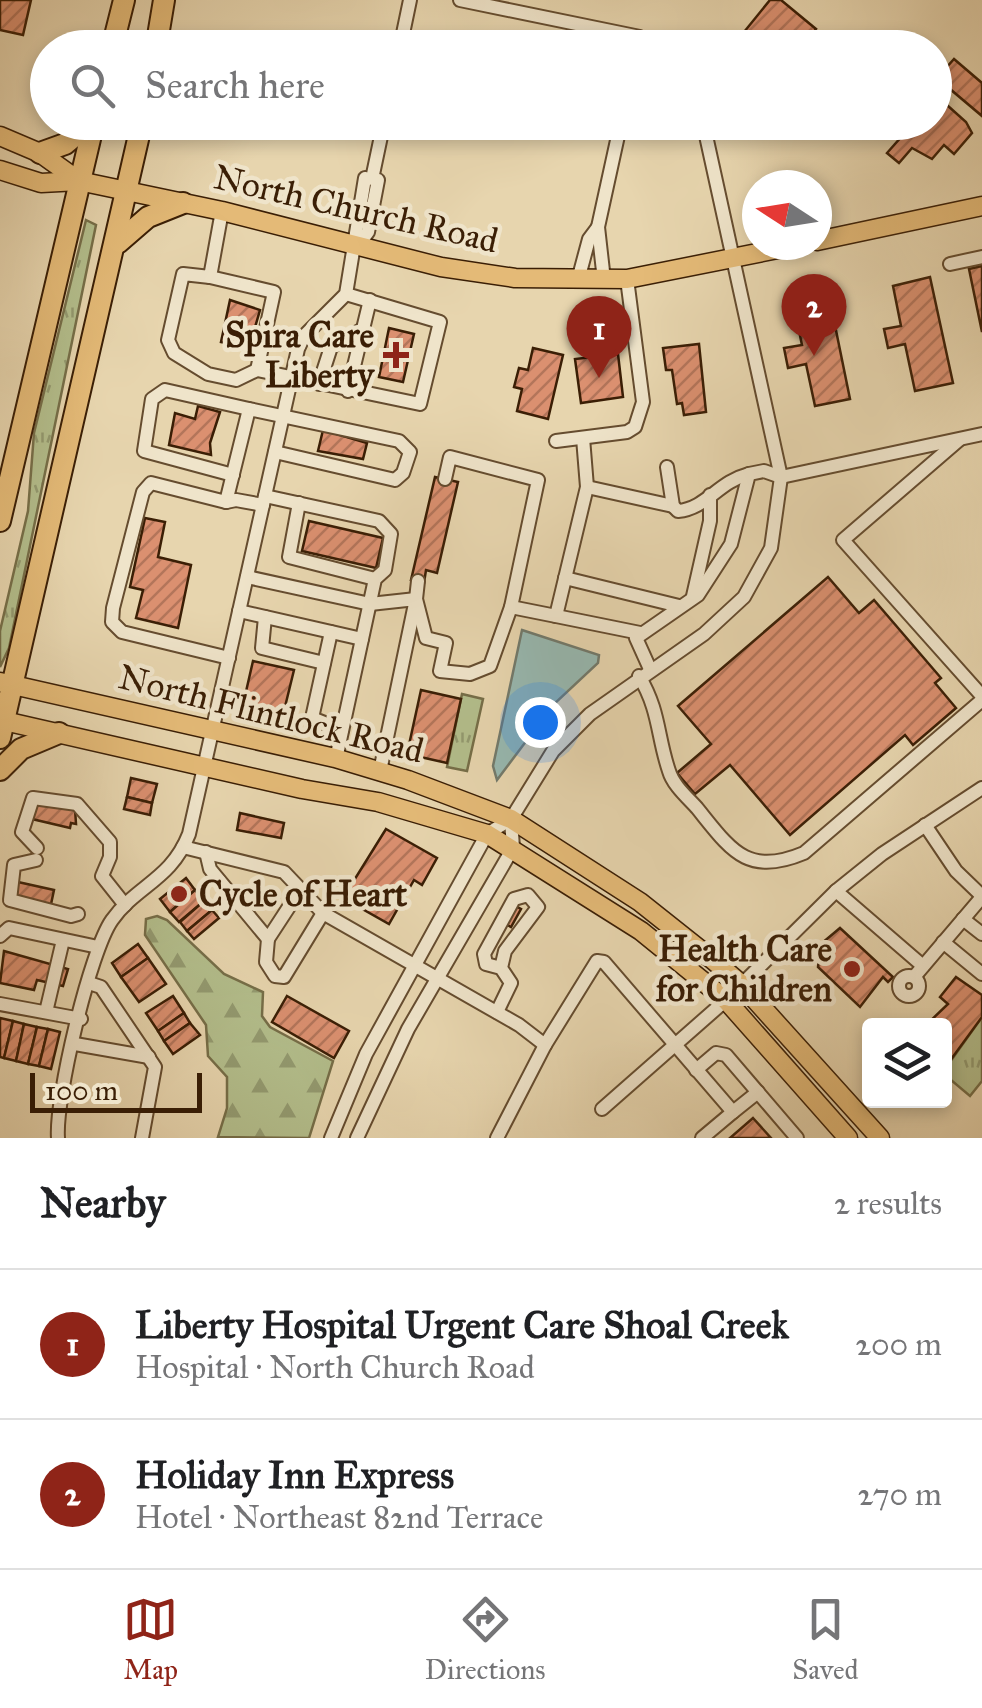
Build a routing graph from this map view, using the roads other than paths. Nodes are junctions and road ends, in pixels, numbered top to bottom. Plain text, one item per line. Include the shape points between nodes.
1 (124, 0) edge
2 (164, 0) edge
3 (410, 0) edge
4 (460, 0) edge
5 (116, 30) edge
6 (159, 30) edge
7 (404, 30) edge
8 (606, 30) edge
9 (0, 136) edge
10 (70, 140) edge
11 (88, 140) edge
12 (139, 140) edge
13 (380, 140) edge
14 (616, 140) edge
15 (707, 140) edge
16 (40, 154) junction
17 (0, 170) edge
18 (79, 181) junction
19 (129, 192) junction
20 (183, 203) junction
21 (982, 206) edge
22 (222, 212) junction
23 (598, 227) junction
24 (832, 238) edge
25 (116, 244) junction
26 (357, 248) junction
27 (982, 257) edge
28 (742, 258) edge
29 (736, 259) junction
30 (950, 264) dead end
31 (210, 277) junction
32 (627, 279) junction
33 (578, 280) junction
34 (604, 280) junction
35 (346, 294) junction
36 (370, 300) junction
37 (363, 329) junction
38 (256, 370) junction
39 (292, 378) junction
40 (319, 384) junction
41 (348, 391) junction
42 (248, 409) junction
43 (283, 417) junction
44 (982, 434) edge
45 (583, 438) junction
46 (962, 438) junction
47 (556, 441) dead end
48 (275, 452) junction
49 (666, 467) dead end
50 (749, 474) junction
51 (232, 476) junction
52 (781, 477) junction
53 (445, 479) dead end
54 (587, 487) junction
55 (710, 495) junction
56 (264, 500) junction
57 (226, 502) junction
58 (299, 503) junction
59 (673, 506) junction
60 (0, 522) edge
61 (247, 577) junction
62 (565, 578) junction
63 (375, 579) junction
64 (418, 581) dead end
65 (692, 598) junction
66 (416, 599) junction
67 (370, 604) junction
68 (680, 606) junction
69 (511, 607) junction
70 (239, 611) junction
71 (556, 616) junction
72 (265, 617) junction
73 (331, 632) junction
74 (640, 634) junction
75 (362, 639) junction
76 (229, 658) junction
77 (324, 663) junction
78 (645, 673) junction
79 (7, 683) edge
80 (982, 698) edge
81 (1, 726) edge
82 (342, 730) junction
83 (212, 732) junction
84 (59, 733) junction
85 (336, 758) junction
86 (205, 767) junction
87 (0, 770) edge
88 (380, 771) junction
89 (982, 788) edge
90 (512, 819) junction
91 (925, 825) junction
92 (487, 834) junction
93 (184, 848) junction
94 (513, 848) junction
95 (206, 852) junction
96 (300, 890) junction
97 (836, 891) junction
98 (982, 896) edge
99 (125, 905) junction
100 (323, 913) junction
101 (78, 914) dead end
102 (964, 919) junction
103 (982, 934) edge
104 (0, 936) edge
105 (268, 939) junction
106 (63, 940) junction
107 (944, 942) junction
108 (98, 947) junction
109 (416, 964) junction
110 (501, 968) junction
111 (982, 974) edge
112 (438, 978) junction
113 (89, 983) junction
114 (741, 984) junction
115 (726, 1000) junction
116 (0, 1004) edge
117 (46, 1012) junction
118 (497, 1012) junction
119 (81, 1018) junction
120 (75, 1044) junction
121 (544, 1045) junction
122 (675, 1045) junction
123 (149, 1057) junction
124 (696, 1070) junction
125 (758, 1092) junction
126 (602, 1110) dead end
127 (732, 1112) junction
128 (58, 1138) edge
129 (142, 1138) edge
130 (331, 1138) edge
131 (357, 1138) edge
132 (496, 1138) edge
133 (702, 1138) edge
134 (798, 1138) edge
135 (848, 1138) edge
136 (880, 1138) edge

1 - 5 highway
2 - 6 highway
3 - 7 street
4 - 8 street
9 - 16 main road, North Church Road
10 - 16 highway
11 - 18 highway
12 - 19 highway
13 - 26 street via 368,232
14 - 23 street
15 - 29 street
16 - 18 main road, North Church Road
17 - 18 main road, North Church Road via 41,183
18 - 19 main road, North Church Road
18 - 60 highway
19 - 20 main road, North Church Road
19 - 25 highway
20 - 22 main road, North Church Road
20 - 25 highway via 148,217
21 - 24 main road
22 - 26 main road, North Church Road
22 - 31 street
23 - 33 street
23 - 34 street
25 - 79 highway
26 - 33 main road, North Church Road via 492,276
26 - 35 street
27 - 30 street
28 - 29 main road, North Church Road
29 - 32 main road, North Church Road
29 - 52 street
31 - 38 street via 274,292
31 - 38 street via 183,274 168,340 174,353 208,374 236,380
32 - 34 main road, North Church Road
32 - 45 street via 640,417 627,432
33 - 34 main road, North Church Road
35 - 36 street
35 - 39 street via 304,336
36 - 37 street
36 - 41 street via 440,322 423,399 414,406
37 - 40 street via 331,347
37 - 41 street
38 - 39 street
39 - 40 street
39 - 43 street
40 - 41 street
42 - 43 street
42 - 51 street
42 - 51 street via 165,390 152,399 144,451
43 - 48 street
43 - 48 street via 399,441 410,452 395,480
44 - 46 street
45 - 47 street
45 - 54 street
46 - 52 street
46 - 80 street via 843,540
48 - 56 street
49 - 59 street
50 - 52 street
50 - 55 street
50 - 65 street via 731,544
51 - 57 street
52 - 78 street via 771,548 744,597
53 - 69 street via 450,458 538,480
54 - 59 street
54 - 62 street
55 - 59 street via 688,510
55 - 65 street
56 - 57 street
56 - 58 street
56 - 61 street
57 - 76 street via 157,483 146,486 112,616 122,632
58 - 63 street via 289,557
58 - 63 street via 386,527 391,542 385,570
61 - 67 street
61 - 70 street
62 - 68 street
62 - 71 street
63 - 67 street
64 - 66 street
65 - 68 street
66 - 67 street
66 - 69 street via 426,638 446,643 440,671 470,674 490,666
66 - 88 street
67 - 75 street
68 - 74 street
69 - 71 street
70 - 72 street
70 - 76 street
71 - 74 street
72 - 73 street
72 - 77 street via 262,648
73 - 75 street
73 - 77 street
74 - 78 street
75 - 82 street
76 - 83 street
77 - 82 street via 312,718
78 - 80 street via 670,776 730,848 763,864 804,853
78 - 90 street via 553,751
79 - 81 highway
79 - 83 main road, North Flintlock Road
81 - 84 main road, North Flintlock Road
82 - 85 street
83 - 85 main road, North Flintlock Road
83 - 86 street
84 - 86 main road, North Flintlock Road
84 - 87 highway via 21,749
85 - 88 main road, North Flintlock Road
86 - 92 main road, North Flintlock Road via 378,802
86 - 93 street
88 - 90 main road, North Flintlock Road
89 - 91 street
90 - 92 street
90 - 94 street
90 - 114 main road, North Flintlock Road via 640,902
91 - 97 street
91 - 98 street
92 - 94 main road, North Flintlock Road
92 - 109 street
93 - 95 street
93 - 99 street via 169,870
94 - 112 street
94 - 115 main road, North Flintlock Road via 641,932
95 - 96 street via 275,868
95 - 105 street via 210,869
96 - 100 street
96 - 105 street
97 - 107 street via 918,972
97 - 114 street
98 - 102 street
99 - 101 street via 102,876 110,842 77,804 33,798 22,832 36,854 14,866 10,900
99 - 108 street
100 - 105 street via 284,977 266,962
100 - 109 street
102 - 103 street
102 - 107 street
104 - 106 street via 9,928
106 - 108 street
106 - 117 street
107 - 111 street
108 - 113 street
109 - 112 street
109 - 130 street via 366,1054
110 - 110 street via 505,950 538,907 528,895 514,898 484,954 486,964
110 - 118 street via 510,983
112 - 118 street
112 - 131 street
113 - 119 street
113 - 123 street via 102,987
114 - 115 street
114 - 136 main road, North Flintlock Road
115 - 122 street
115 - 135 main road, North Flintlock Road
116 - 117 street
117 - 119 street
118 - 121 street
119 - 120 street
120 - 123 street
120 - 128 street
121 - 122 street via 597,961
121 - 132 street
122 - 124 street
122 - 126 street
123 - 129 street via 156,1071
124 - 125 street via 722,1054
124 - 127 street
125 - 127 street
125 - 134 street
127 - 133 street

